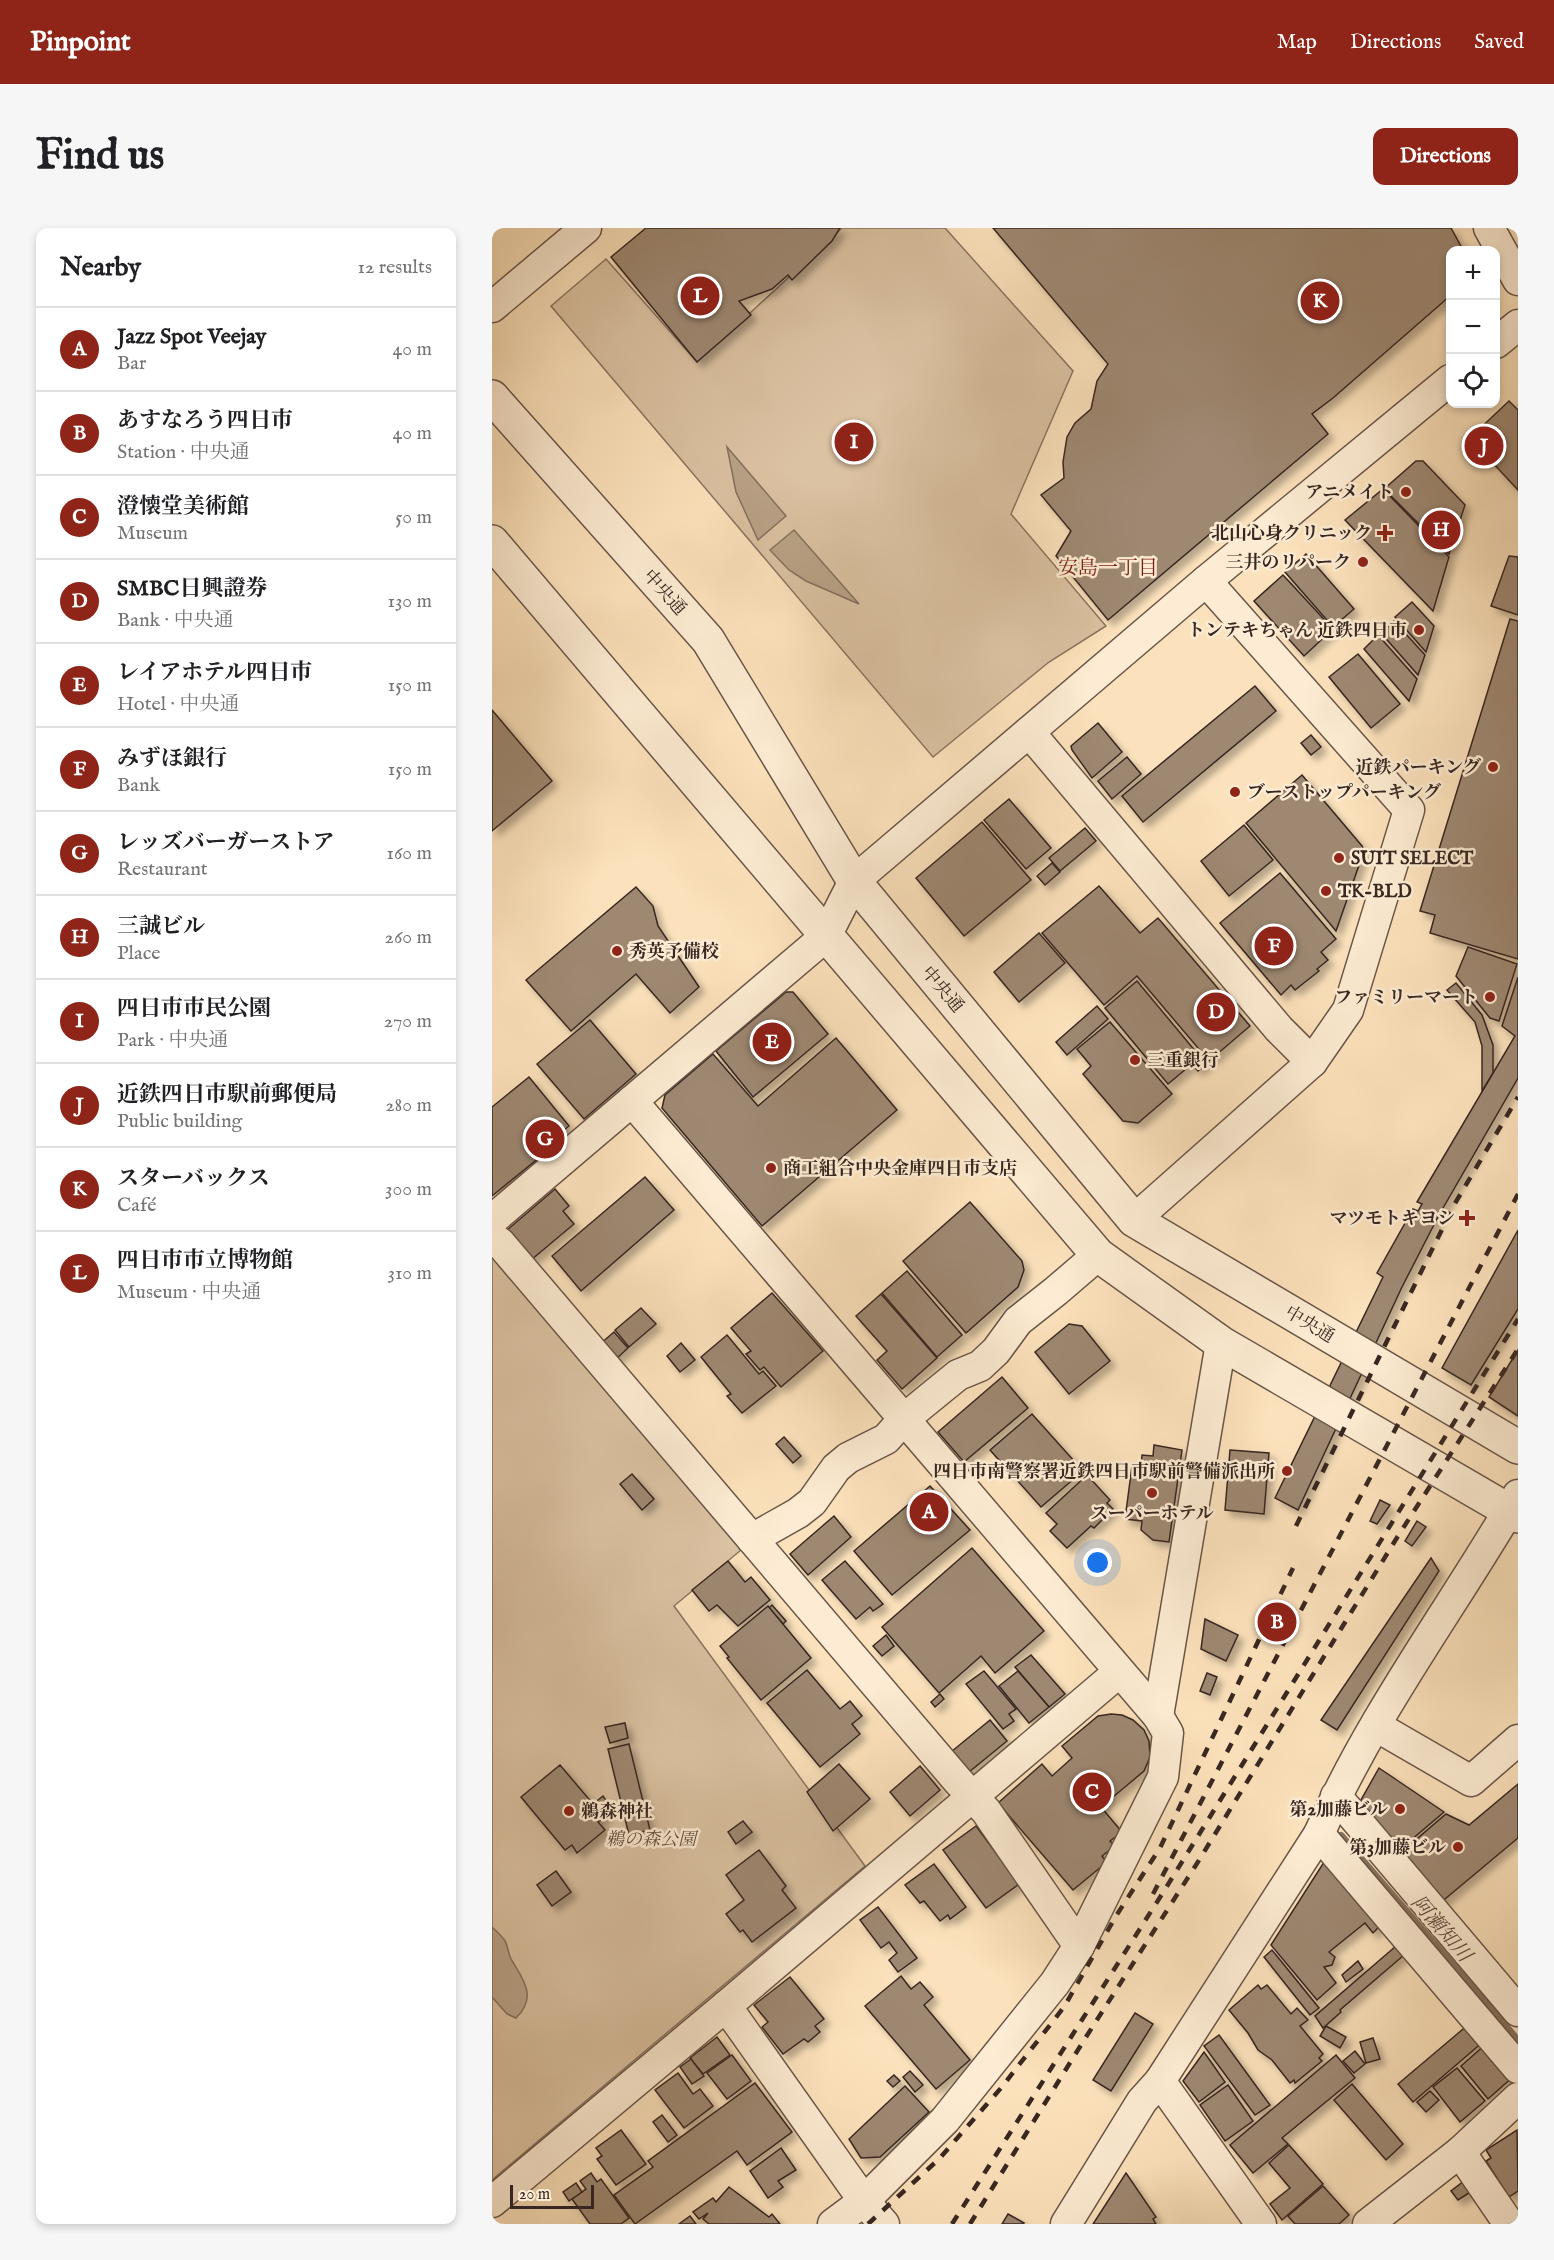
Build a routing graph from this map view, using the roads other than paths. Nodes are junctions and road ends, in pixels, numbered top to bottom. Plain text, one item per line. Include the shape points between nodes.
1 (586, 228) edge
2 (1490, 228) edge
3 (1518, 280) edge
4 (492, 307) edge
5 (1518, 325) edge
6 (1500, 340) edge
7 (1446, 383) edge
8 (492, 397) edge
9 (492, 542) edge
10 (1206, 581) junction
11 (1029, 732) junction
12 (854, 881) junction
13 (826, 936) junction
14 (1312, 1062) junction
15 (632, 1101) junction
16 (492, 1220) edge
17 (1134, 1220) junction
18 (492, 1237) edge
19 (1098, 1255) junction
20 (1221, 1343) junction
21 (904, 1419) junction
22 (1518, 1447) edge
23 (1515, 1507) edge
24 (752, 1539) junction
25 (1119, 1672) junction
26 (1158, 1716) junction
27 (1376, 1726) junction
28 (1518, 1740) edge
29 (1336, 1796) junction
30 (973, 1797) junction
31 (1319, 1834) junction
32 (1079, 1946) junction
33 (726, 2007) junction
34 (1518, 2011) edge
35 (1518, 2068) edge
36 (1160, 2081) junction
37 (1518, 2098) edge
38 (1460, 2152) junction
39 (864, 2201) junction
40 (492, 2202) edge
41 (833, 2224) edge
42 (884, 2224) edge
43 (1066, 2224) edge
44 (1261, 2224) edge
45 (1368, 2224) edge
46 (1509, 2224) edge

1 - 4 street
2 - 3 street
5 - 6 street
7 - 10 street
8 - 12 street, 中央通 via 708,640
9 - 13 street
10 - 11 street
10 - 14 street via 1409,810 1347,1010
11 - 12 street
11 - 14 street via 1279,1029
12 - 13 street
12 - 17 street, 中央通
13 - 15 street
13 - 19 street
14 - 17 street
15 - 16 street
15 - 21 street
17 - 19 street
17 - 22 street, 中央通
18 - 24 street
19 - 20 street
19 - 21 street via 1018,1320 996,1351 980,1365 958,1375
20 - 23 street
20 - 26 street
21 - 24 street via 886,1439 836,1468 812,1502 798,1514
21 - 25 street
23 - 27 street
24 - 30 street
25 - 26 street
25 - 30 street
26 - 32 street via 1168,1733 1163,1777
27 - 28 street via 1471,1781
27 - 29 street
29 - 31 street
29 - 34 street
30 - 32 street
30 - 33 street
31 - 35 street
31 - 36 street
32 - 39 street via 1055,1983 945,2120
33 - 39 street
33 - 40 street
36 - 43 street via 1142,2101
36 - 44 street
37 - 38 street
38 - 45 street
38 - 46 street
39 - 41 street
39 - 42 street

